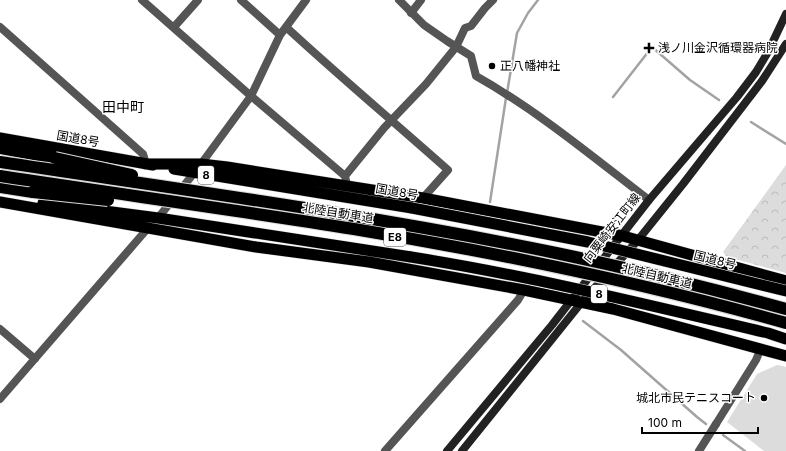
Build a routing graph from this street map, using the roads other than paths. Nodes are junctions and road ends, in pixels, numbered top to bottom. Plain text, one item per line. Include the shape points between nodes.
1 (142, 0) edge
2 (198, 0) edge
3 (241, 0) edge
4 (306, 0) edge
5 (399, 0) edge
6 (421, 0) edge
7 (493, 0) edge
8 (411, 12) junction
9 (786, 14) edge
10 (0, 27) edge
11 (174, 27) junction
12 (286, 27) junction
13 (280, 35) junction
14 (786, 44) edge
15 (456, 47) junction
16 (251, 96) junction
17 (392, 120) junction
18 (0, 138) edge
19 (0, 148) edge
20 (0, 162) edge
21 (146, 164) junction
22 (197, 168) junction
23 (0, 176) edge
24 (346, 180) junction
25 (0, 187) edge
26 (424, 198) junction
27 (650, 200) junction
28 (0, 201) edge
29 (299, 207) junction
30 (255, 214) junction
31 (158, 218) junction
32 (148, 228) junction
33 (623, 236) junction
34 (638, 240) junction
35 (786, 281) edge
36 (524, 290) junction
37 (786, 291) edge
38 (575, 302) junction
39 (786, 309) edge
40 (786, 323) edge
41 (0, 329) edge
42 (786, 339) edge
43 (761, 348) junction
44 (786, 356) edge
45 (35, 359) junction
46 (0, 399) edge
47 (385, 451) edge
48 (447, 451) edge
49 (462, 451) edge
50 (699, 451) edge

1 - 11 street
2 - 11 street
3 - 13 street
4 - 12 street
5 - 8 street
6 - 8 street
7 - 15 street via 471,26 465,28
8 - 15 street via 424,25
9 - 27 main road, 向粟崎安江町線 via 756,72
10 - 21 street via 143,154
11 - 16 street
12 - 13 street
12 - 17 street
13 - 16 street
14 - 34 main road, 向粟崎安江町線 via 747,101
15 - 17 street
15 - 27 street via 472,56 476,76 532,110
16 - 22 street
16 - 24 street
17 - 24 street
17 - 26 street via 448,170
18 - 21 highway, 国道8号
19 - 29 highway, bridge
20 - 29 highway, 北陸自動車道 / E8, bridge
21 - 22 highway, 国道8号
22 - 24 highway
22 - 31 street
22 - 37 highway, 国道8号 / 8, bridge via 588,242
23 - 30 highway, 北陸自動車道 / E8, bridge
24 - 26 highway
25 - 30 highway, bridge
26 - 33 highway
27 - 33 main road, 向粟崎安江町線
28 - 31 highway, 8 via 50,204
28 - 32 highway
29 - 39 highway, 北陸自動車道 / E8, bridge via 556,253 660,276
30 - 40 highway, 北陸自動車道 / E8, bridge via 355,229 554,266 657,289
31 - 42 highway, 8, bridge via 458,264 601,294
32 - 36 highway via 256,247 369,262
32 - 45 street
33 - 34 highway
33 - 38 main road, 向粟崎安江町線
34 - 35 highway
34 - 38 main road, 向粟崎安江町線
36 - 38 highway
36 - 47 street
38 - 43 highway via 613,309
38 - 48 main road, 向粟崎安江町線
38 - 49 main road, 向粟崎安江町線
41 - 45 street
43 - 44 highway
43 - 50 street
45 - 46 street

